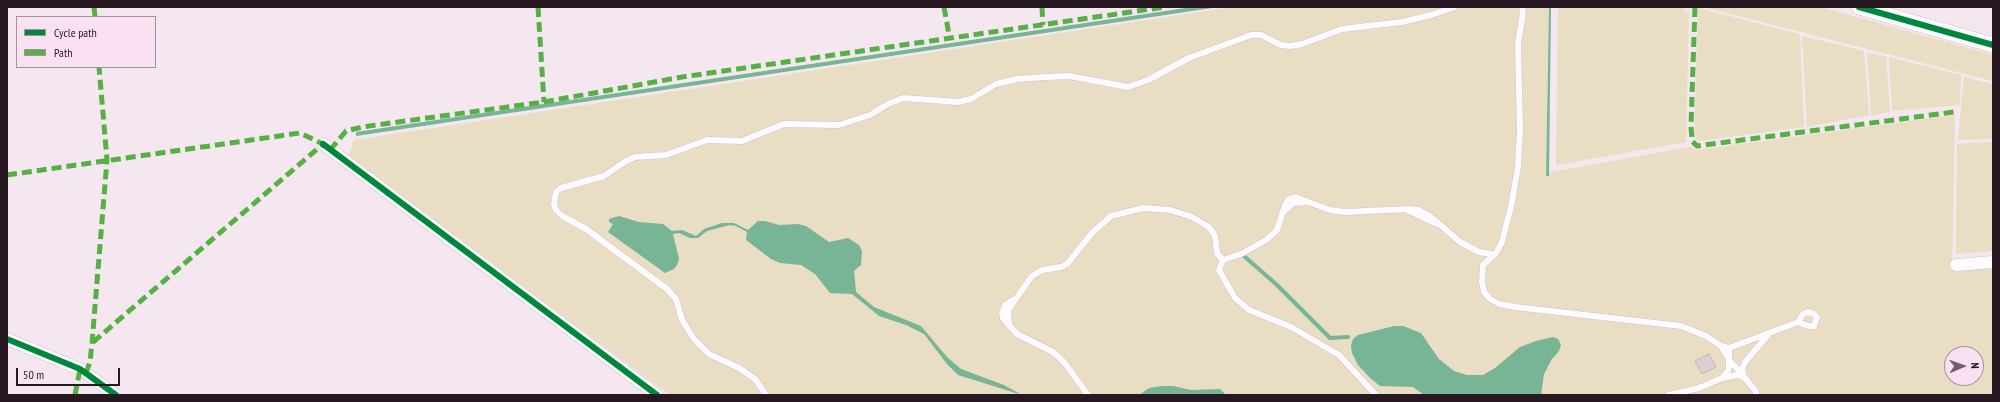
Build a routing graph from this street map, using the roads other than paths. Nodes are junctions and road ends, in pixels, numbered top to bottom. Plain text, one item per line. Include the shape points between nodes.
1 (1455, 7) edge
2 (1522, 7) edge
3 (1859, 7) edge
4 (1993, 45) edge
5 (323, 144) dead end
6 (1479, 252) junction
7 (1217, 253) junction
8 (1492, 254) junction
9 (1223, 260) junction
10 (1993, 262) edge
11 (1483, 265) junction
12 (1956, 265) dead end
13 (1219, 270) junction
14 (1798, 322) dead end
15 (1768, 334) junction
16 (7, 339) edge
17 (1721, 346) junction
18 (1729, 348) junction
19 (1730, 361) junction
20 (1745, 362) junction
21 (1737, 369) junction
22 (1744, 377) junction
23 (1722, 378) junction
24 (116, 395) edge
25 (657, 395) edge
26 (766, 395) edge
27 (1088, 395) edge
28 (1376, 395) edge
29 (1669, 395) edge
30 (1757, 395) edge

1 - 26 lane via 1402,22 1342,29 1291,46 1281,45 1261,35 1251,35 1189,58 1148,80 1128,87 1069,76 1046,77 1017,79 996,84 971,99 958,102 903,98 870,115 839,125 784,124 742,141 707,140 666,155 635,157 604,176 561,188 556,192 554,204 562,216 586,229 667,289 676,300 682,320 694,339 709,354 739,368 755,379
2 - 8 lane via 1518,44 1518,167 1502,242 1496,253
3 - 4 street
5 - 25 street
6 - 8 lane
6 - 9 lane via 1460,242 1424,212 1403,209 1345,212 1330,210 1299,197 1289,199 1277,230 1266,240 1241,254
6 - 11 lane
7 - 9 lane
7 - 13 lane
7 - 27 lane via 1215,236 1209,227 1192,217 1170,210 1143,208 1110,216 1067,264 1061,268 1042,270 1032,276 1008,310 1009,325 1017,334 1053,352 1064,362
8 - 11 lane
9 - 13 lane
10 - 12 street
11 - 17 lane via 1484,292 1498,303 1681,326 1706,336
13 - 28 lane via 1235,298 1249,310 1291,327 1339,355
14 - 15 lane
15 - 18 lane
15 - 20 lane
16 - 24 street via 80,369
17 - 18 lane
17 - 19 lane
18 - 19 lane
19 - 20 lane via 1738,364
19 - 21 lane
19 - 23 lane via 1728,371
20 - 21 lane
20 - 22 lane via 1742,370
21 - 22 lane
21 - 23 lane
22 - 23 lane via 1729,375
22 - 30 lane
23 - 29 lane via 1700,388

